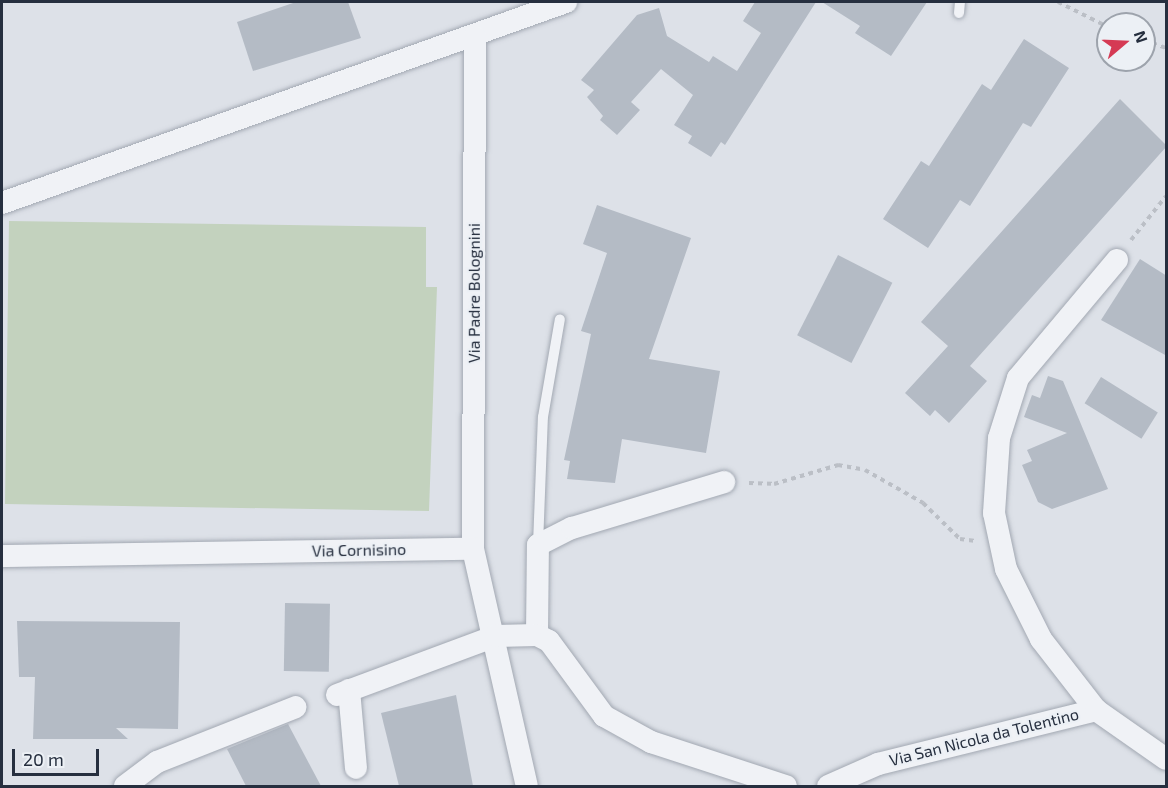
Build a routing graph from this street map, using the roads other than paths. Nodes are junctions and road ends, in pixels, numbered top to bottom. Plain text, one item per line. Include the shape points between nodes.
1 (566, 2) edge
2 (960, 2) edge
3 (959, 13) dead end
4 (475, 37) junction
5 (2, 203) edge
6 (1117, 261) road end
7 (560, 320) dead end
8 (724, 482) road end
9 (538, 545) junction
10 (473, 549) junction
11 (2, 556) edge
12 (537, 635) junction
13 (496, 636) junction
14 (296, 707) dead end
15 (1096, 710) junction
16 (1167, 759) edge
17 (356, 768) dead end
18 (125, 786) edge
19 (527, 786) edge
20 (786, 786) edge
21 (828, 786) edge

1 - 4 street
2 - 3 lane
4 - 5 street
4 - 10 street, Via Padre Bolognini
6 - 15 street via 1018,378 999,438 994,513 999,545 1041,639
7 - 9 lane via 543,417
8 - 9 street via 572,528
9 - 12 street
10 - 11 street, Via Cornisino
10 - 13 street
12 - 13 street
12 - 20 street via 549,641 604,716 651,742
13 - 17 street via 343,693
13 - 19 street
14 - 18 street via 157,762
15 - 16 street, Via San Nicola da Tolentino
15 - 21 street, Via San Nicola da Tolentino via 878,764

